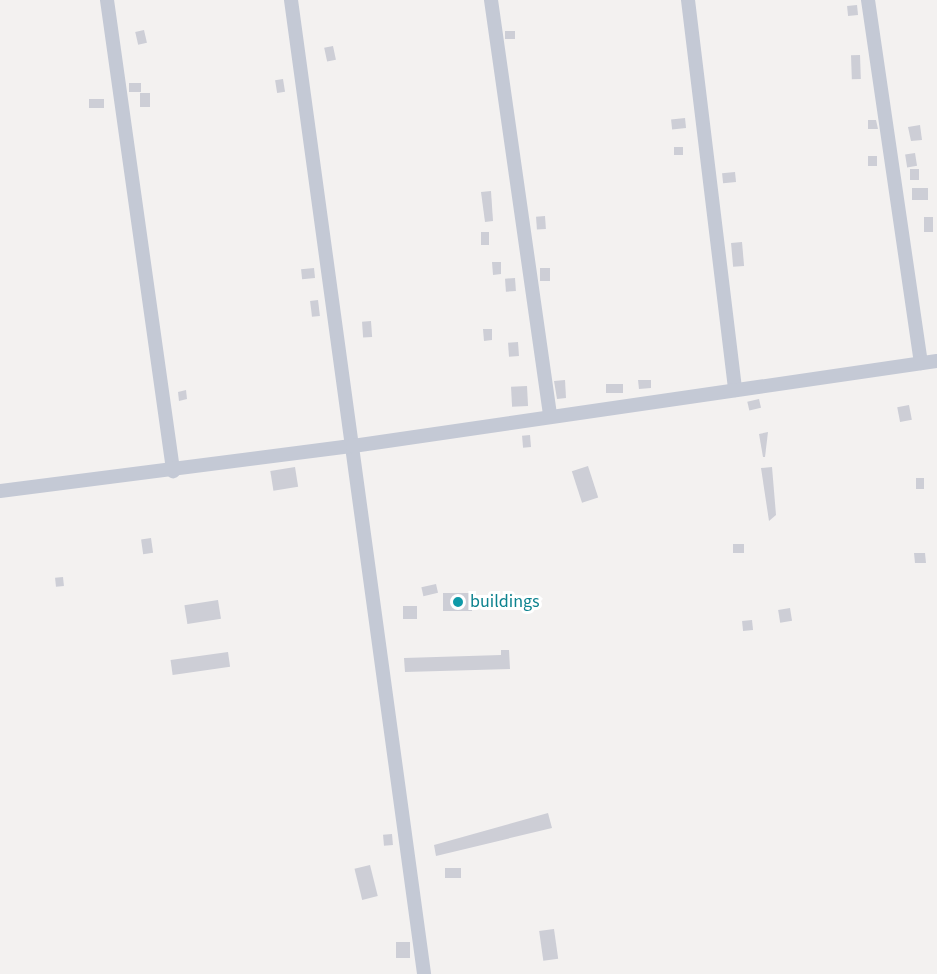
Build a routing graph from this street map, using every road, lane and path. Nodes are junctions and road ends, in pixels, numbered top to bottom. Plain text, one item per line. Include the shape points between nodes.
1 (107, 0) edge
2 (291, 0) edge
3 (490, 0) edge
4 (687, 0) edge
5 (868, 0) edge
6 (937, 361) edge
7 (921, 363) junction
8 (735, 390) junction
9 (550, 415) junction
10 (353, 446) junction
11 (172, 471) junction
12 (0, 491) edge
13 (424, 974) edge

1 - 11 street
2 - 10 street
3 - 9 street
4 - 8 street
5 - 7 street
6 - 7 street
7 - 8 street
8 - 9 street
9 - 10 street
10 - 11 street
10 - 13 street
11 - 12 street

